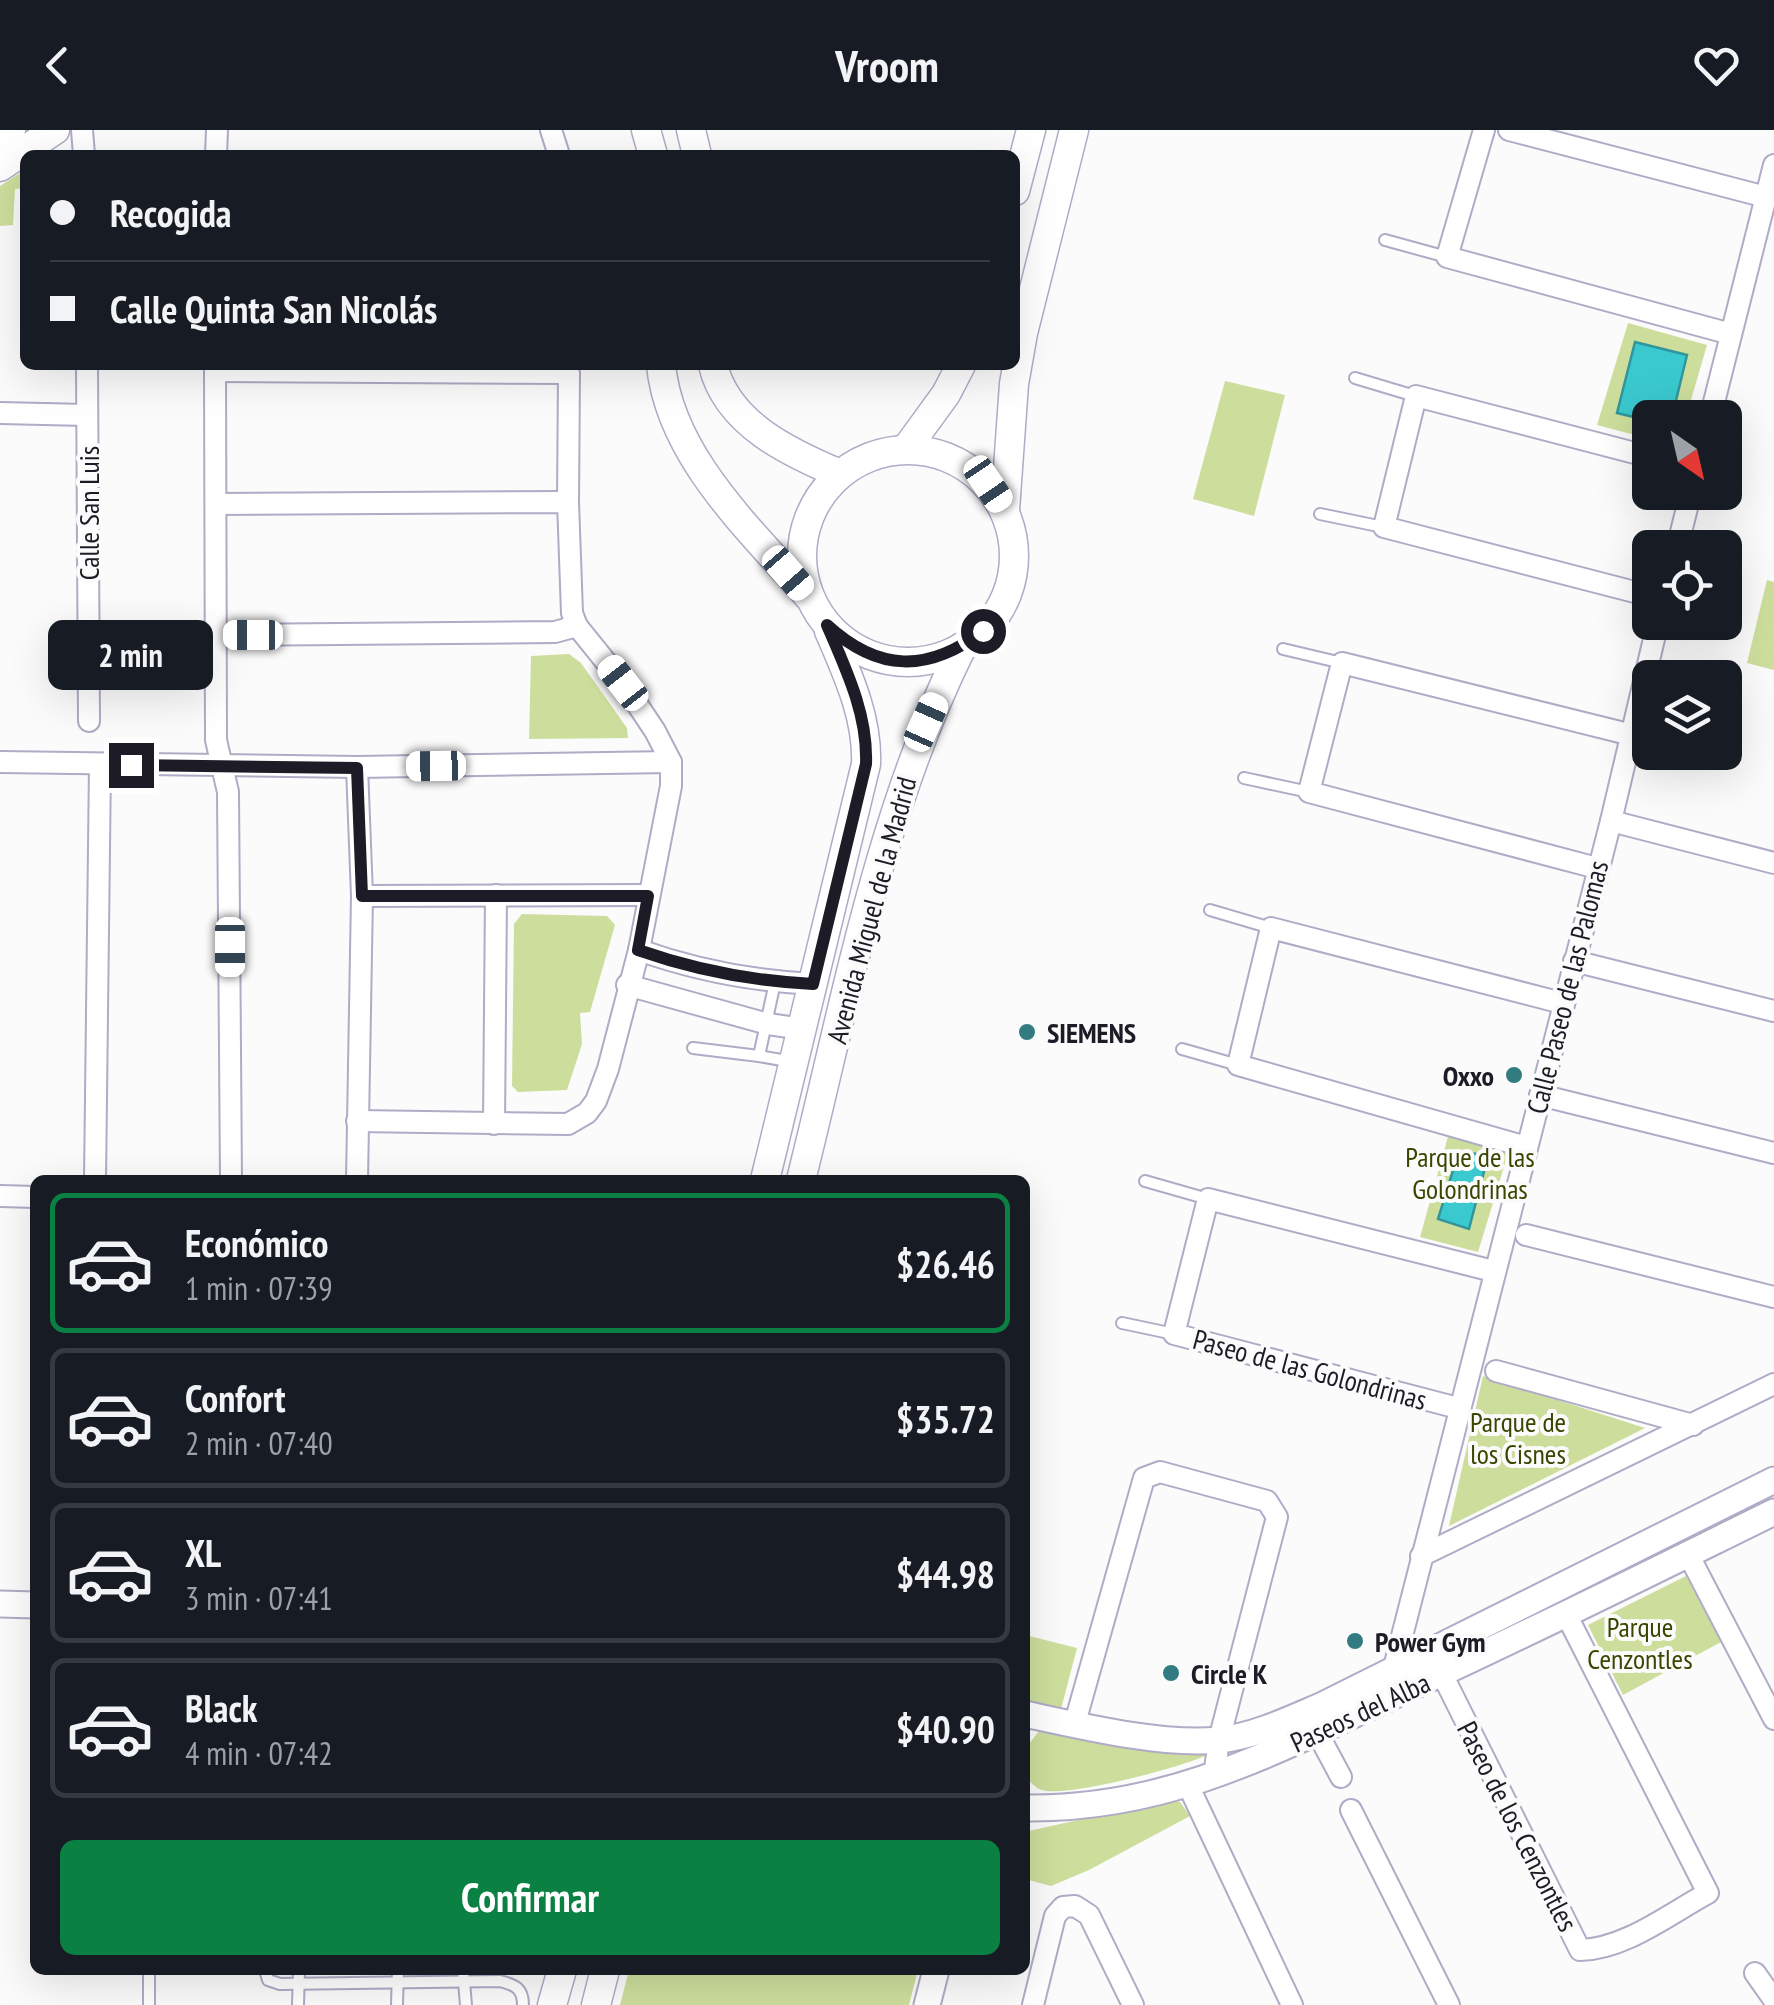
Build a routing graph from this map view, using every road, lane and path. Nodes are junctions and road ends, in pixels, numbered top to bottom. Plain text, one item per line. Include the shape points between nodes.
1 (11, 130) edge
2 (55, 130) edge
3 (1031, 130) edge
4 (1074, 130) edge
5 (1484, 130) edge
6 (1509, 130) edge
7 (0, 138) edge
8 (26, 150) edge
9 (1774, 165) edge
10 (1020, 172) edge
11 (1766, 197) junction
12 (1384, 240) dead end
13 (1447, 257) junction
14 (1731, 334) junction
15 (1020, 350) edge
16 (88, 370) edge
17 (215, 370) edge
18 (569, 370) edge
19 (662, 370) edge
20 (715, 370) edge
21 (958, 370) edge
22 (1016, 370) edge
23 (1354, 378) dead end
24 (1416, 396) junction
25 (1714, 400) edge
26 (0, 414) edge
27 (87, 415) junction
28 (906, 449) junction
29 (1632, 452) edge
30 (840, 474) junction
31 (568, 502) junction
32 (216, 504) junction
33 (1004, 510) junction
34 (1320, 514) dead end
35 (1384, 527) junction
36 (1632, 591) edge
37 (810, 598) junction
38 (827, 625) junction
39 (577, 626) junction
40 (215, 635) junction
41 (962, 647) junction
42 (1283, 649) dead end
43 (1342, 663) junction
44 (90, 721) dead end
45 (1632, 735) joint
46 (0, 762) edge
47 (671, 762) junction
48 (223, 764) junction
49 (100, 766) junction
50 (357, 768) junction
51 (1244, 778) dead end
52 (1310, 792) junction
53 (1611, 821) junction
54 (1774, 863) edge
55 (1597, 868) junction
56 (496, 895) junction
57 (362, 896) junction
58 (648, 896) junction
59 (1210, 910) dead end
60 (1271, 928) junction
61 (638, 950) junction
62 (1574, 960) junction
63 (775, 982) junction
64 (813, 984) junction
65 (627, 986) junction
66 (1562, 1003) junction
67 (1774, 1011) edge
68 (768, 1024) junction
69 (803, 1029) junction
70 (693, 1048) dead end
71 (1182, 1049) dead end
72 (759, 1056) junction
73 (795, 1063) junction
74 (1238, 1065) junction
75 (1540, 1095) junction
76 (357, 1121) junction
77 (494, 1124) junction
78 (1526, 1146) junction
79 (1774, 1153) edge
80 (95, 1175) edge
81 (231, 1175) edge
82 (357, 1175) edge
83 (765, 1175) edge
84 (802, 1175) edge
85 (1145, 1181) dead end
86 (0, 1196) edge
87 (30, 1197) edge
88 (1208, 1199) junction
89 (1526, 1235) dead end
90 (1494, 1272) junction
91 (1774, 1296) edge
92 (1122, 1323) dead end
93 (1174, 1334) junction
94 (1496, 1371) dead end
95 (1774, 1384) edge
96 (1458, 1408) junction
97 (1692, 1425) junction
98 (1774, 1480) edge
99 (1774, 1512) edge
100 (1688, 1554) junction
101 (1421, 1556) junction
102 (0, 1604) edge
103 (30, 1605) edge
104 (1568, 1616) junction
105 (1394, 1670) junction
106 (1442, 1674) junction
107 (1386, 1700) junction
108 (1030, 1715) edge
109 (1774, 1719) edge
110 (1074, 1726) junction
111 (1318, 1734) junction
112 (1219, 1740) junction
113 (1214, 1776) junction
114 (1341, 1776) dead end
115 (1188, 1785) junction
116 (1030, 1808) edge
117 (1352, 1810) dead end
118 (1755, 1972) dead end
119 (149, 1975) edge
120 (266, 1975) edge
121 (561, 1975) edge
122 (604, 1975) edge
123 (935, 1975) edge
124 (299, 1976) edge
125 (349, 1976) edge
126 (397, 1976) edge
127 (463, 1976) edge
128 (500, 1976) edge
129 (1774, 2000) edge
130 (150, 2005) edge
131 (298, 2005) edge
132 (397, 2005) edge
133 (466, 2005) edge
134 (523, 2005) edge
135 (552, 2005) edge
136 (596, 2005) edge
137 (928, 2005) edge
138 (1033, 2005) edge
139 (1133, 2005) edge
140 (1292, 2005) edge
141 (1448, 2005) edge

1 - 7 main road
2 - 8 main road
3 - 10 main road
4 - 15 main road
5 - 13 street
6 - 11 street
9 - 11 street
11 - 14 street
12 - 13 lane
13 - 14 street
14 - 25 street
16 - 27 street, Calle San Luis
17 - 32 street
18 - 31 street
19 - 37 main road via 692,452
20 - 30 main road via 747,421
21 - 28 main road
22 - 33 main road
23 - 24 lane
24 - 29 street
24 - 35 street
26 - 27 street
27 - 44 street, Calle San Luis
28 - 30 main road via 871,456
28 - 33 main road via 964,465 988,484
30 - 37 main road via 807,522 802,560
31 - 32 street
31 - 39 street
32 - 40 street
33 - 41 main road via 1014,548 1010,586 991,621
34 - 35 lane
35 - 36 street
37 - 38 main road
38 - 41 main road via 856,648 890,660 915,662
38 - 64 main road, Avenida Miguel de la Madrid via 864,728 866,764
39 - 40 street via 555,632
39 - 47 street via 623,683
40 - 48 street via 216,740
41 - 84 main road, Avenida Miguel de la Madrid via 926,722 900,800
42 - 43 lane
43 - 45 street
43 - 52 street
45 - 53 street, Calle Paseo de las Palomas
46 - 49 street
47 - 50 street
47 - 58 street via 672,786
48 - 49 street
48 - 50 street
48 - 81 street
49 - 80 street
50 - 57 street
51 - 52 lane
52 - 55 street
53 - 54 street
53 - 55 street, Calle Paseo de las Palomas
55 - 62 street, Calle Paseo de las Palomas
56 - 57 street
56 - 58 street
56 - 77 street
57 - 76 street
58 - 61 street
59 - 60 lane
60 - 66 street
60 - 74 street
61 - 63 street
61 - 65 street
62 - 66 street, Calle Paseo de las Palomas
62 - 67 street
63 - 64 street
63 - 68 lane
64 - 69 main road, Avenida Miguel de la Madrid
65 - 68 street
65 - 77 street via 608,1070 586,1113 568,1124
66 - 75 street, Calle Paseo de las Palomas
68 - 69 street
68 - 72 lane
69 - 73 main road, Avenida Miguel de la Madrid
70 - 72 lane
71 - 74 lane
72 - 73 lane
73 - 83 main road, Avenida Miguel de la Madrid
74 - 78 street
75 - 78 street, Calle Paseo de las Palomas
75 - 79 street
76 - 77 street
76 - 82 street
78 - 90 street, Calle Paseo de las Palomas
85 - 88 lane
86 - 87 street
88 - 90 street
88 - 93 street, Paseo de las Golondrinas
89 - 91 street
90 - 96 street, Calle Paseo de las Palomas
92 - 93 lane
93 - 96 street, Paseo de las Golondrinas
94 - 97 street
95 - 97 street
96 - 101 street, Calle Paseo de las Palomas
97 - 101 street
98 - 105 street, Paseos del Alba
99 - 100 street, Paseos del Alba
100 - 104 street, Paseos del Alba
100 - 109 street
101 - 105 street, Calle Paseo de las Palomas
102 - 103 street
104 - 106 street, Paseos del Alba
104 - 106 street, Paseo de los Cenzontles via 1708,1892 1621,1940 1580,1950
105 - 107 street, Calle Paseo de las Palomas
105 - 112 street, Paseos del Alba via 1290,1720
106 - 107 street, Paseos del Alba
107 - 111 street, Paseos del Alba
108 - 110 street, Paseos del Alba
110 - 112 street, Paseos del Alba
110 - 112 street via 1142,1482 1160,1472 1267,1501 1277,1516
111 - 113 street, Paseos del Alba
111 - 114 street
112 - 113 street
113 - 115 street, Paseos del Alba
115 - 116 street, Paseos del Alba
115 - 140 street
117 - 141 street
118 - 129 street
119 - 130 lane
120 - 124 lane via 274,1983
121 - 135 main road
122 - 136 main road
123 - 137 street
124 - 125 lane
124 - 131 lane
125 - 126 lane
126 - 127 lane
126 - 132 lane
127 - 128 lane
127 - 133 lane
128 - 134 lane via 520,1990
138 - 139 street via 1055,1916 1075,1906 1089,1915

